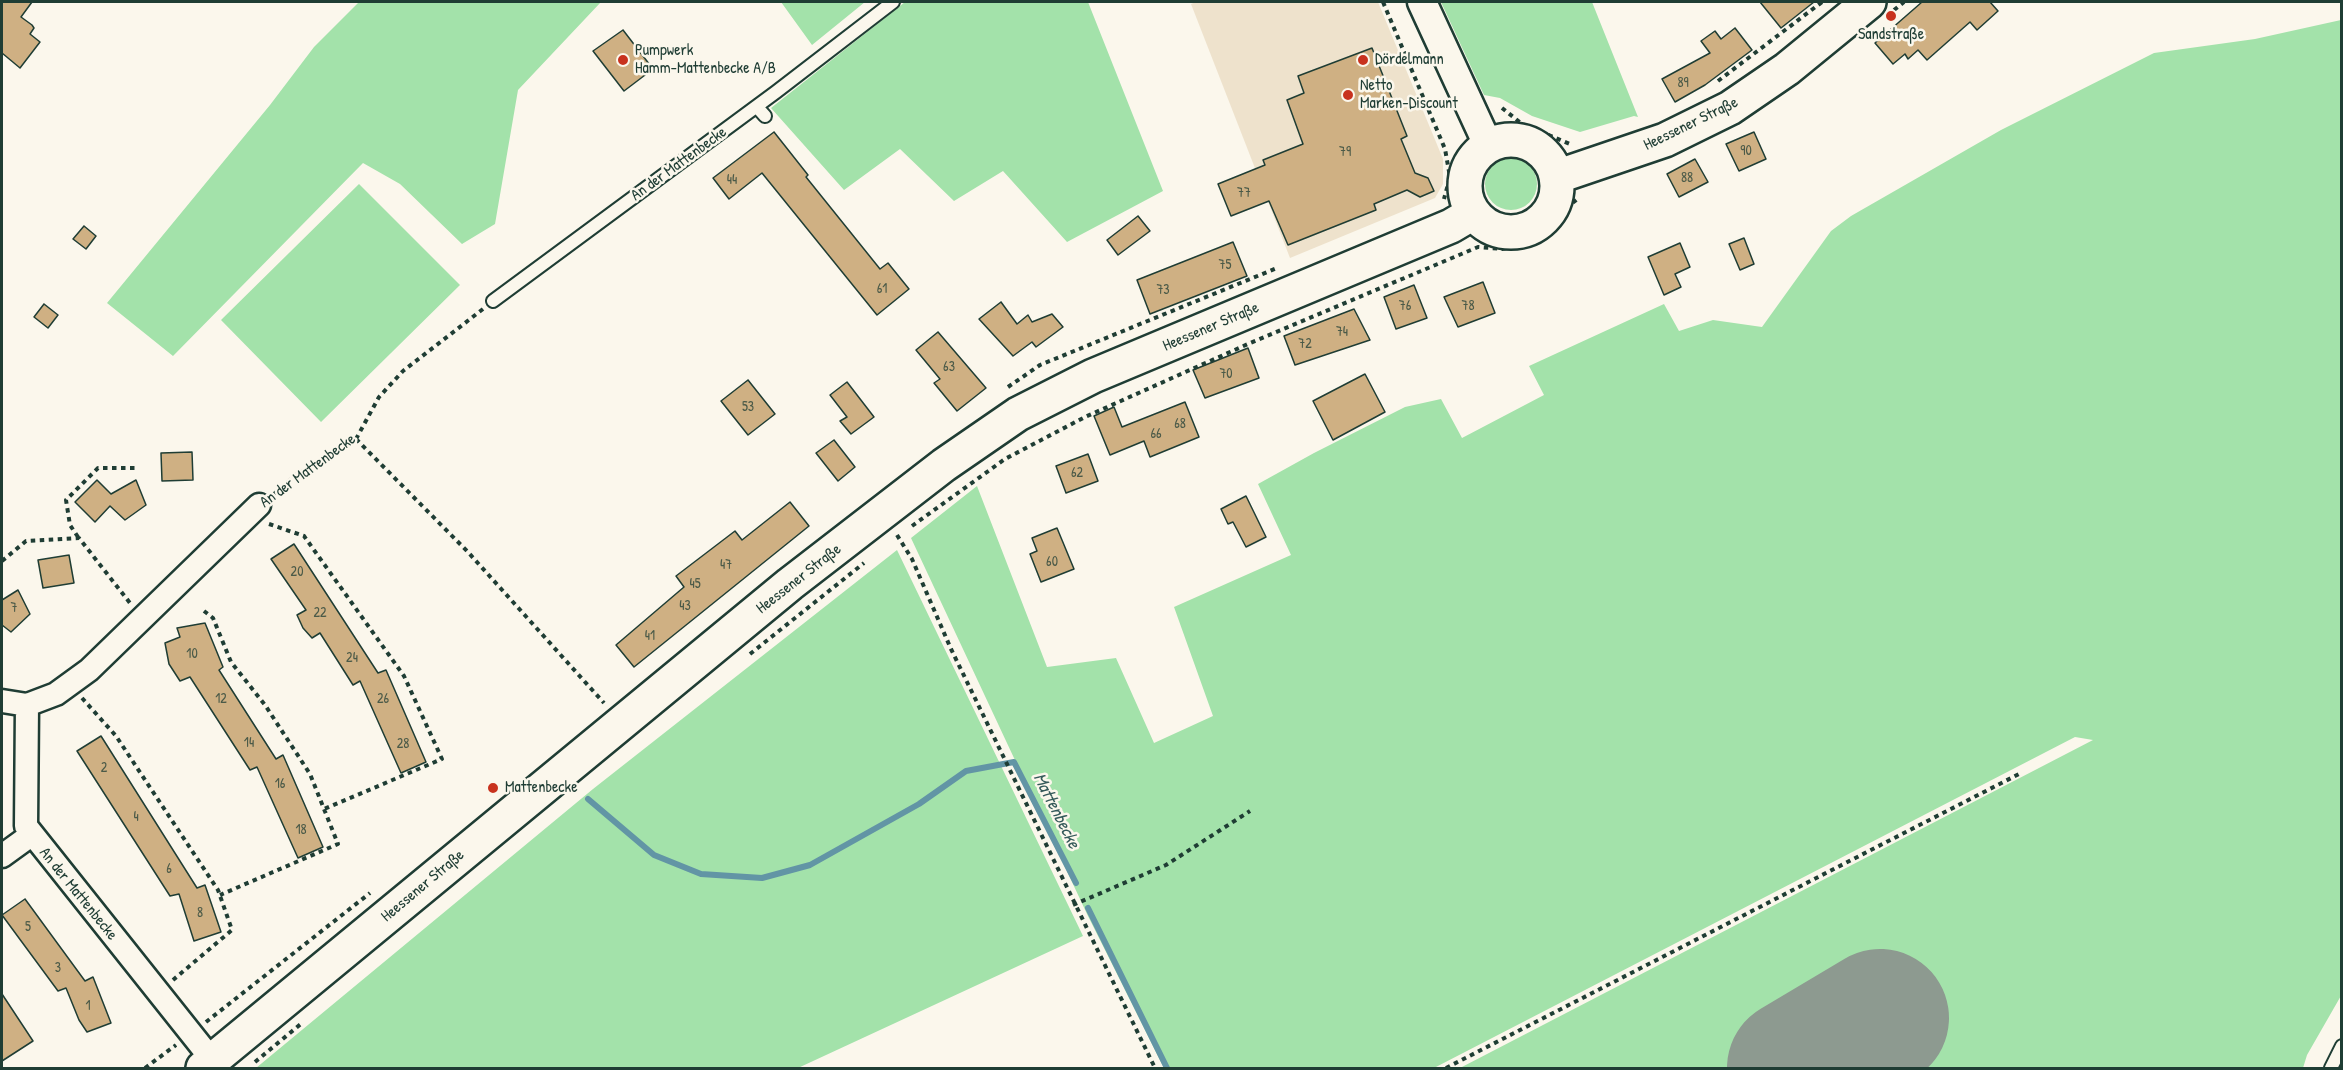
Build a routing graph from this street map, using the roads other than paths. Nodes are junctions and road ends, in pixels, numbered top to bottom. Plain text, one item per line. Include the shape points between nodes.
1 (893, 2) edge
2 (1422, 2) edge
3 (1877, 9) edge
4 (1488, 145) junction
5 (1569, 187) junction
6 (1473, 213) junction
7 (493, 301) road end
8 (253, 511) road end
9 (2, 701) edge
10 (27, 705) junction
11 (31, 834) junction
12 (2, 855) edge
13 (2342, 1046) edge
14 (208, 1065) edge
15 (2331, 1068) edge

1 - 7 lane, An der Mattenbecke via 761,111
2 - 4 street
3 - 5 main road, Heessener Straße via 1730,108
4 - 5 main road via 1509,140 1531,144
4 - 6 main road via 1468,168 1465,191
5 - 6 main road via 1557,192 1543,220 1530,229 1498,231
6 - 14 main road, Heessener Straße via 1451,226 1093,375 1018,414 944,465 890,531 790,584
8 - 10 street, An der Mattenbecke via 89,670 44,701
9 - 10 street
10 - 11 street, An der Mattenbecke via 25,816
11 - 12 street
11 - 14 street, An der Mattenbecke via 159,993
13 - 15 lane

